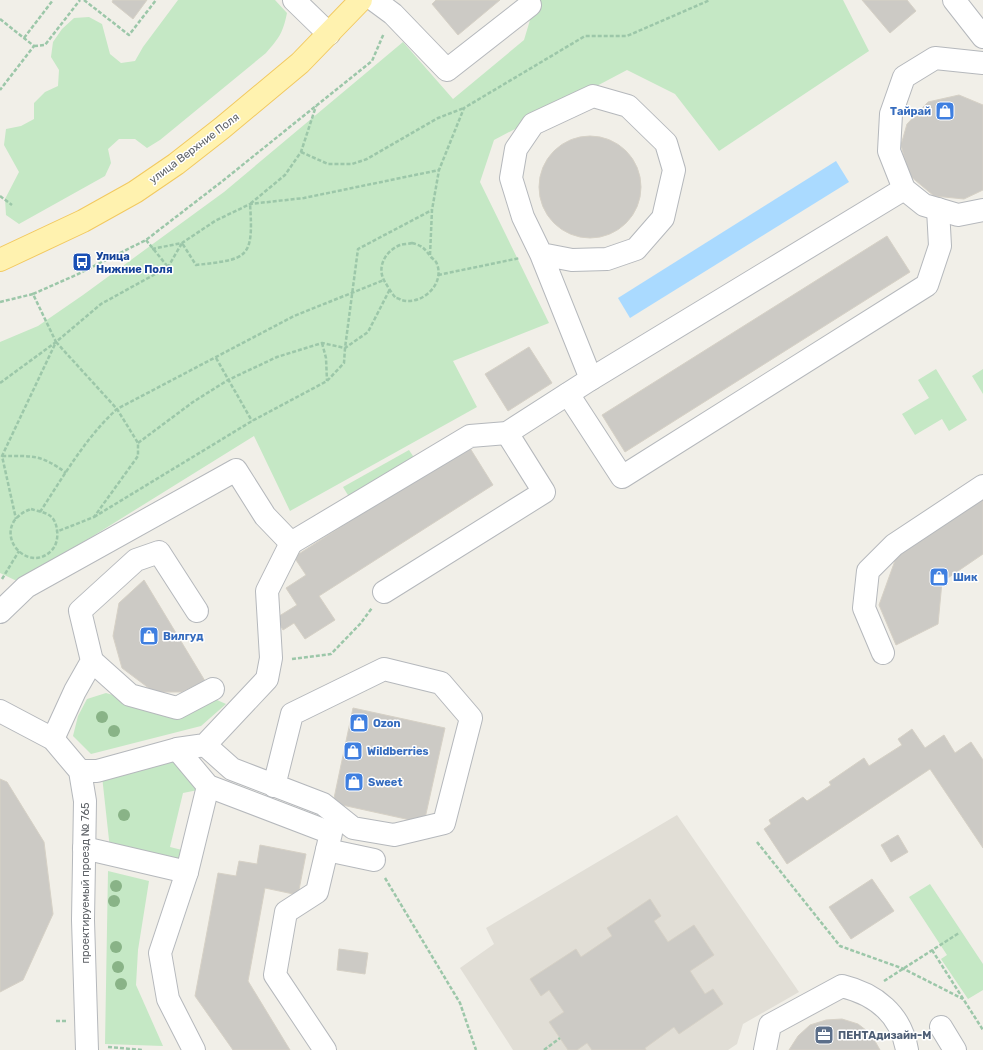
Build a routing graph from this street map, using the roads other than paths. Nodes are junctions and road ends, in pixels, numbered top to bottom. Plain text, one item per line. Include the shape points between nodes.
1 (294, 0) edge
2 (361, 0) edge
3 (374, 0) edge
4 (954, 0) edge
5 (530, 5) dead end
6 (329, 34) junction
7 (983, 37) edge
8 (983, 63) edge
9 (904, 189) junction
10 (938, 209) junction
11 (983, 210) edge
12 (541, 254) junction
13 (0, 260) edge
14 (591, 379) junction
15 (568, 394) junction
16 (507, 433) junction
17 (983, 486) edge
18 (291, 543) junction
19 (384, 592) road end
20 (197, 611) dead end
21 (0, 612) edge
22 (883, 653) dead end
23 (92, 661) junction
24 (213, 689) dead end
25 (0, 711) edge
26 (52, 739) junction
27 (205, 745) junction
28 (177, 749) junction
29 (80, 771) junction
30 (208, 786) junction
31 (274, 786) junction
32 (84, 848) junction
33 (327, 850) junction
34 (374, 860) road end
35 (187, 872) junction
36 (941, 1027) dead end
37 (87, 1047) edge
38 (194, 1050) edge
39 (325, 1050) edge
40 (765, 1050) edge
41 (907, 1050) edge
42 (955, 1050) edge

1 - 6 street
2 - 6 main road, улица Верхние Поля
3 - 5 street via 393,14 447,70
4 - 7 street
6 - 13 main road, улица Верхние Поля via 300,63 170,168 135,192 83,221
8 - 9 street via 935,58 904,77 891,114 889,151
9 - 10 street via 924,205
9 - 14 street
10 - 11 street via 958,215
10 - 15 street via 940,246 927,285 622,477
12 - 12 street via 523,217 511,178 516,149 533,124 594,96 628,106 666,143 674,170 663,218 636,249 607,259 572,260
12 - 14 street
14 - 15 street
15 - 16 street
16 - 18 street via 470,436
16 - 19 street via 544,492
17 - 22 street via 894,545 868,571 864,608
18 - 21 street via 265,516 236,470 26,588
18 - 27 street via 267,591 272,658 267,679
20 - 23 street via 160,552 136,560 80,611
23 - 24 street via 130,695 177,708
23 - 26 street
25 - 26 street
26 - 29 street
27 - 28 street
27 - 31 street via 232,769
28 - 29 street via 97,771
28 - 30 street
29 - 32 street, проектируемый проезд № 765 via 85,801
30 - 33 street via 331,833
30 - 35 street
31 - 31 street via 322,804 353,828 394,835 444,823 471,718 442,683 384,670 292,714
32 - 35 street
32 - 37 street, проектируемый проезд № 765 via 83,920
33 - 34 street
33 - 39 street via 318,892 286,912 275,975
35 - 38 street via 160,953 168,999
36 - 42 street
40 - 41 street via 770,1025 842,986 865,993 883,1006 901,1030

